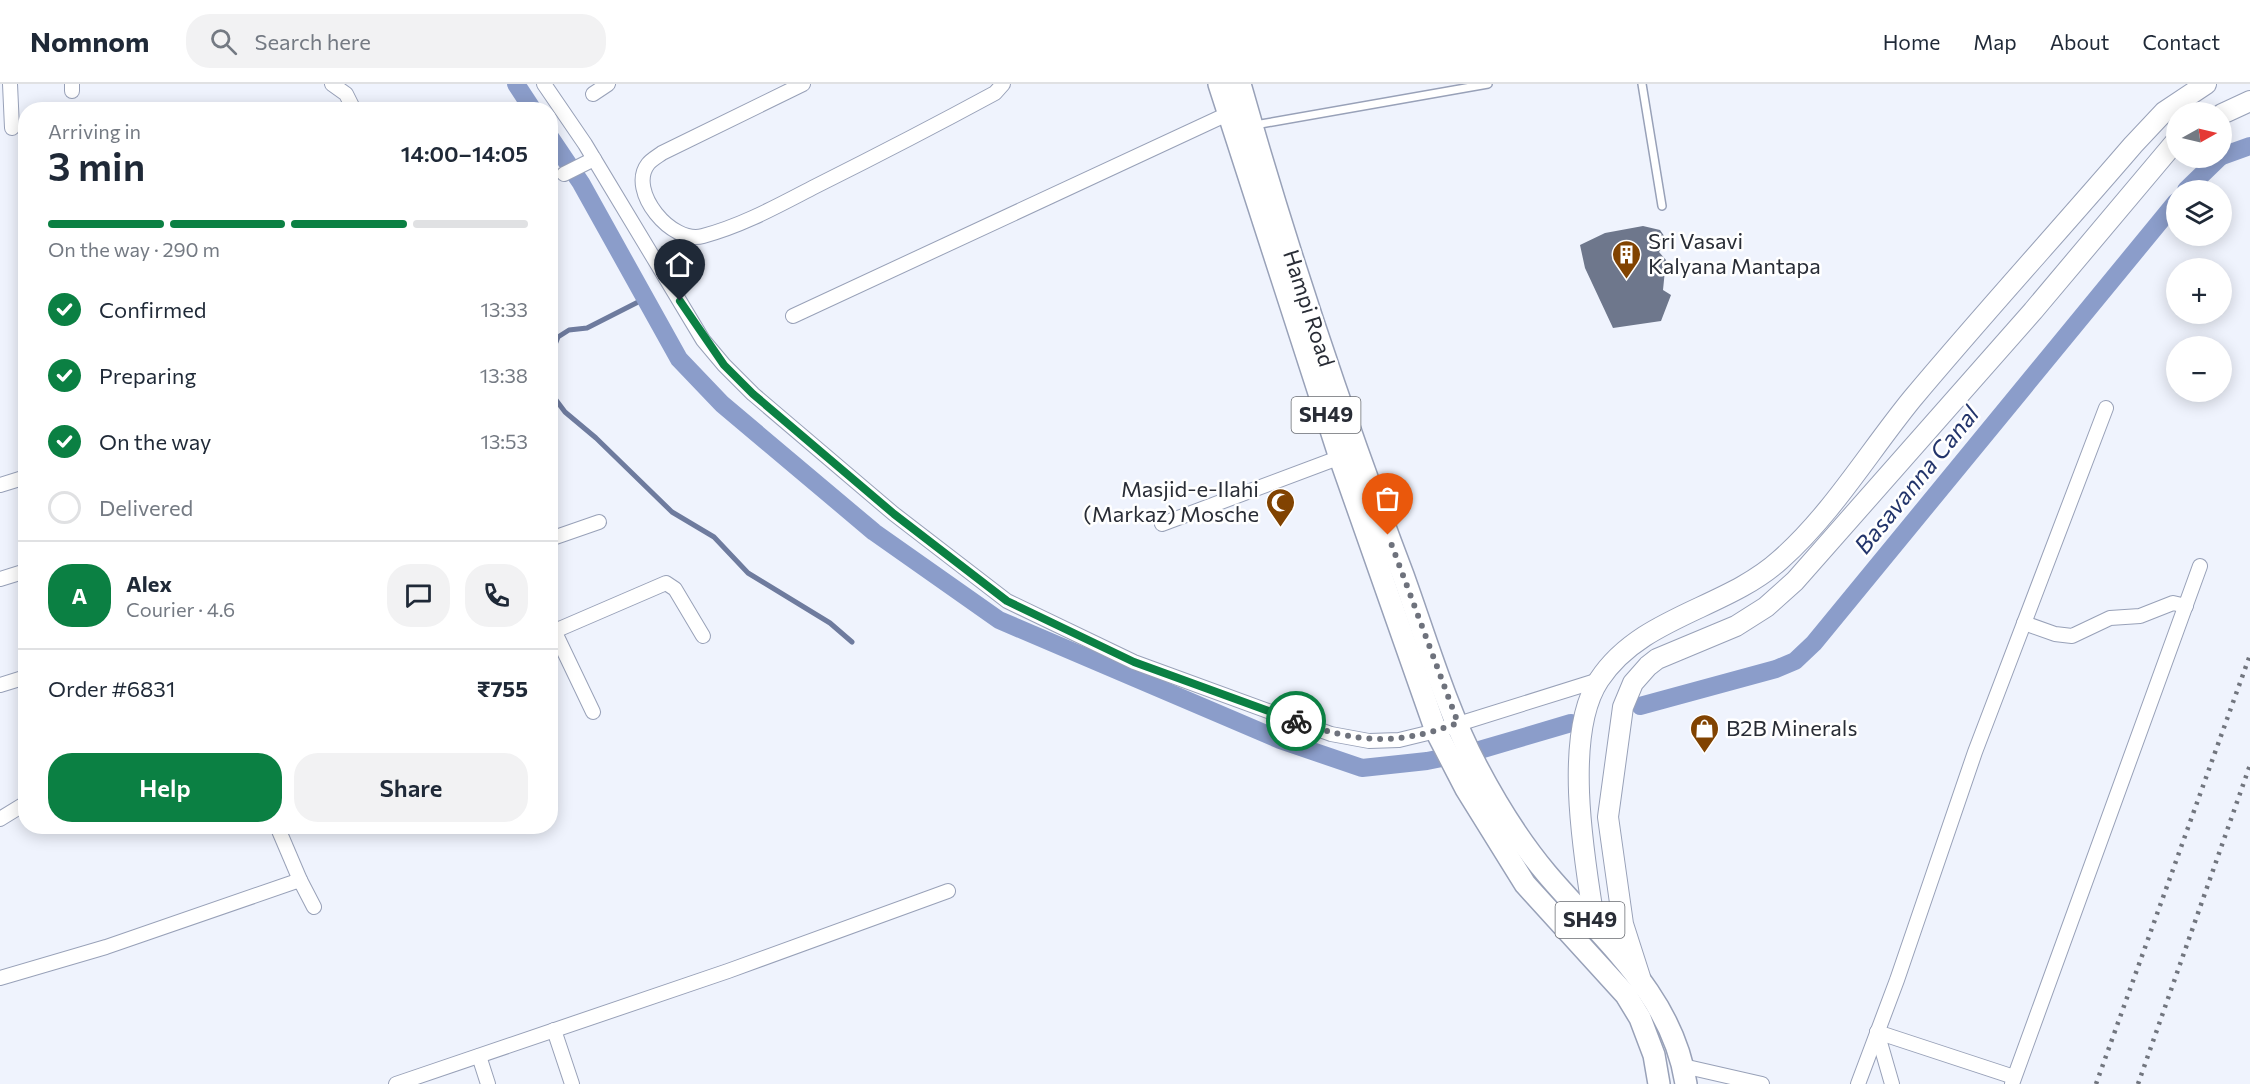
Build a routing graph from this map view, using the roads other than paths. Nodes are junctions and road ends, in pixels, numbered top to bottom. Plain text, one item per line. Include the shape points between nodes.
1 (10, 84) edge
2 (333, 84) edge
3 (544, 84) edge
4 (608, 84) edge
5 (803, 84) edge
6 (1003, 84) edge
7 (1219, 84) edge
8 (1240, 84) edge
9 (1488, 84) edge
10 (1642, 84) edge
11 (2206, 84) edge
12 (343, 89) edge
13 (593, 94) dead end
14 (2250, 101) edge
15 (555, 102) edge
16 (558, 108) edge
17 (2232, 109) edge
18 (1242, 115) junction
19 (12, 128) dead end
20 (2166, 153) edge
21 (589, 161) junction
22 (564, 174) dead end
23 (1662, 206) dead end
24 (793, 316) dead end
25 (2106, 408) dead end
26 (1348, 455) junction
27 (18, 479) edge
28 (0, 484) edge
29 (599, 522) dead end
30 (1162, 524) dead end
31 (558, 536) edge
32 (2200, 566) dead end
33 (18, 574) edge
34 (0, 579) edge
35 (2186, 606) junction
36 (2024, 623) junction
37 (558, 626) edge
38 (703, 636) dead end
39 (558, 640) edge
40 (18, 679) edge
41 (1599, 680) junction
42 (0, 685) edge
43 (593, 712) dead end
44 (1460, 727) junction
45 (1439, 737) junction
46 (1466, 769) junction
47 (18, 808) edge
48 (0, 819) edge
49 (280, 834) edge
50 (300, 880) junction
51 (948, 891) dead end
52 (314, 907) dead end
53 (1595, 926) junction
54 (1640, 976) junction
55 (0, 978) edge
56 (554, 1030) junction
57 (1877, 1032) junction
58 (478, 1056) junction
59 (1685, 1075) edge
60 (2013, 1080) edge
61 (396, 1084) edge
62 (488, 1084) edge
63 (572, 1084) edge
64 (1659, 1084) edge
65 (1762, 1084) edge
66 (1858, 1084) edge
67 (1892, 1084) edge

1 - 19 street
2 - 12 street
3 - 15 street
4 - 13 street
5 - 6 street via 648,163 642,176 643,192 670,229 700,237 737,225 882,154 995,93
7 - 18 main road, SH49
8 - 18 main road, Hampi Road / SH49
9 - 18 lane
10 - 23 lane
11 - 41 main road via 2164,112 2133,145 1912,400 1820,519 1780,560 1751,583 1650,632
14 - 17 main road
16 - 21 street
18 - 24 street
18 - 26 main road, Hampi Road / SH49
20 - 54 main road via 1795,581 1766,607 1736,626 1657,659 1633,683 1623,707 1608,817 1623,924
21 - 22 street
21 - 45 street via 724,365 894,514 1007,601 1134,662 1331,734 1369,741
25 - 36 street
26 - 30 street
26 - 44 main road, Hampi Road / SH49
26 - 45 main road, SH49
27 - 28 street
29 - 31 street
32 - 35 street
33 - 34 street
35 - 36 street via 2173,603 2140,616 2110,618 2072,636
35 - 60 street
36 - 57 street via 1974,752
37 - 38 street via 666,583 675,589
39 - 43 street
40 - 42 street
41 - 44 street
41 - 53 main road via 1584,722 1580,803
44 - 45 street
44 - 46 main road, SH49
45 - 46 main road, SH49
46 - 53 main road, SH49 via 1546,873
46 - 64 main road, SH49 via 1526,884 1626,995 1654,1055
47 - 48 street
49 - 50 street
50 - 52 street
50 - 55 street via 106,947
51 - 56 street
53 - 54 main road, SH49
54 - 59 main road, SH49 via 1663,1016
56 - 58 street
56 - 63 street
57 - 60 street
57 - 66 street
57 - 67 street
58 - 61 street
58 - 62 street
59 - 65 street

